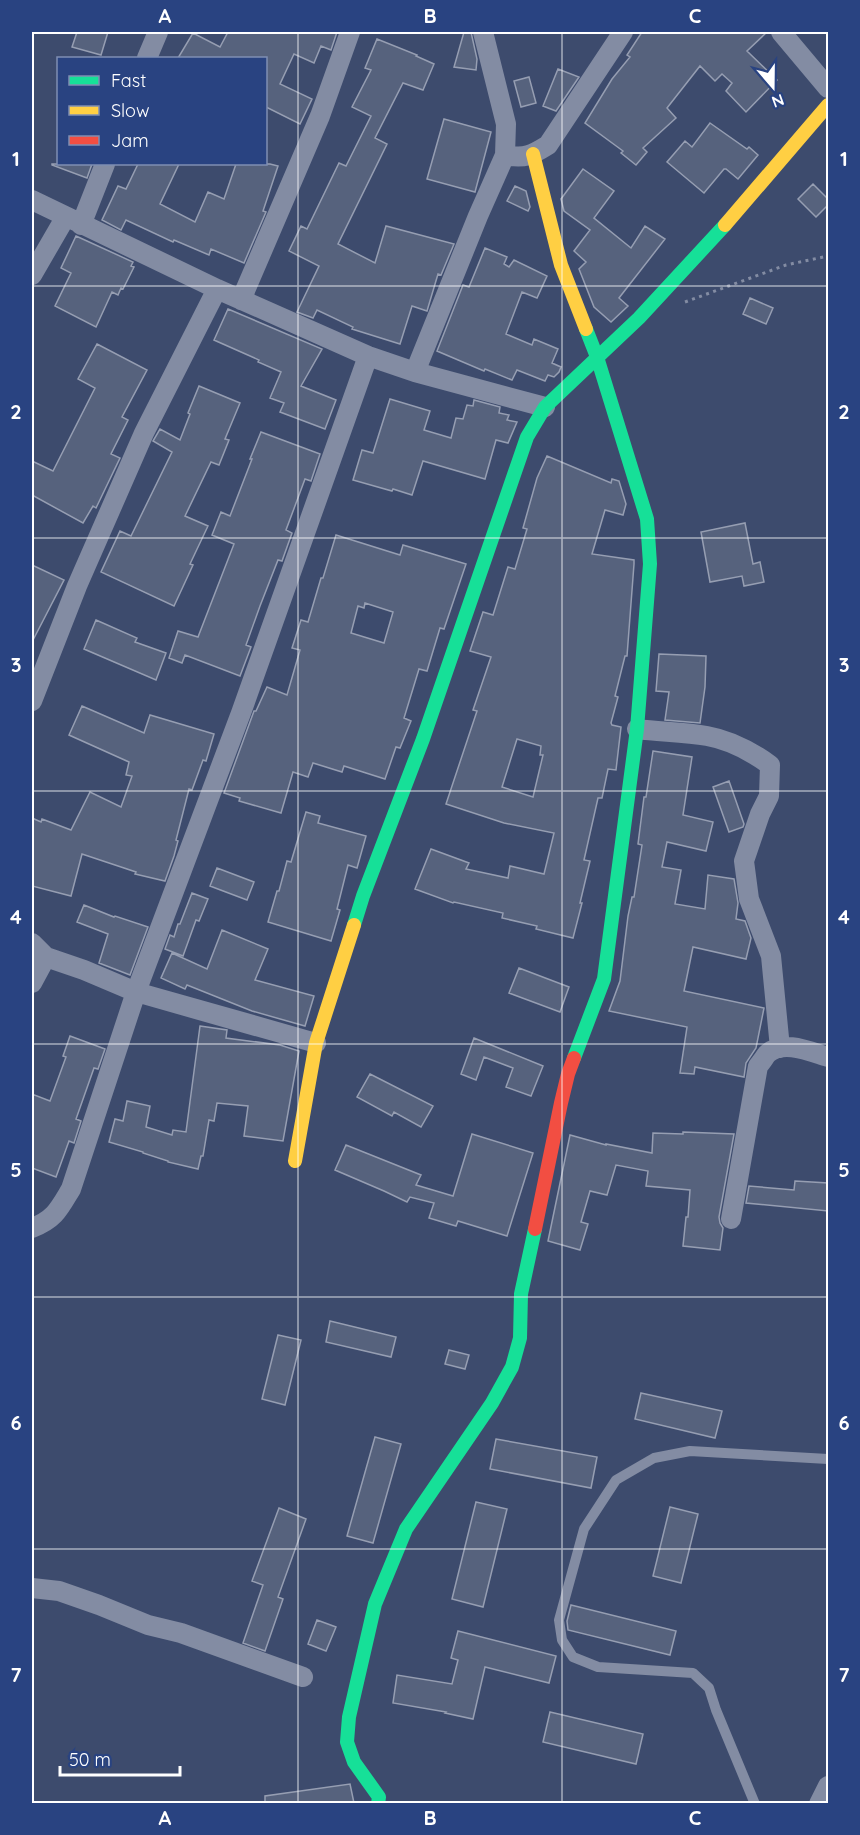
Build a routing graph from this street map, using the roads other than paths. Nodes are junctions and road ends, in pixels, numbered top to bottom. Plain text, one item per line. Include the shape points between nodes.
1 (158, 32) edge
2 (350, 32) edge
3 (483, 32) edge
4 (624, 32) edge
5 (781, 32) edge
6 (147, 57) edge
7 (828, 88) edge
8 (828, 105) edge
9 (533, 154) junction
10 (505, 155) junction
11 (104, 165) edge
12 (32, 201) edge
13 (73, 222) junction
14 (32, 274) edge
15 (217, 289) junction
16 (241, 300) junction
17 (368, 356) junction
18 (597, 357) junction
19 (415, 372) junction
20 (545, 407) junction
21 (32, 701) edge
22 (637, 729) junction
23 (32, 943) edge
24 (46, 957) junction
25 (32, 983) edge
26 (136, 992) junction
27 (316, 1043) junction
28 (780, 1048) junction
29 (828, 1057) edge
30 (295, 1161) dead end
31 (731, 1219) dead end
32 (32, 1227) edge
33 (828, 1460) edge
34 (32, 1588) edge
35 (303, 1677) dead end
36 (828, 1786) edge
37 (378, 1803) edge
38 (755, 1803) edge
39 (819, 1803) edge

1 - 6 street
2 - 16 street via 320,116
3 - 10 street via 506,124
4 - 9 street via 548,145
5 - 7 street
8 - 18 street via 669,286
9 - 10 street via 519,158
9 - 18 street via 561,265
10 - 19 street
11 - 13 street
12 - 13 street
13 - 14 street
13 - 15 street
15 - 16 street
15 - 21 street via 144,433
16 - 17 street
17 - 19 street
17 - 26 street via 241,713
18 - 20 street
18 - 22 street via 647,519 650,564
19 - 20 street
20 - 27 street via 527,437 423,739 363,897
22 - 28 street via 708,736 750,751 770,765 769,796 744,861 749,899 771,956
22 - 37 street via 604,979 561,1103 521,1294 520,1338 512,1366 492,1403 406,1529 375,1604 348,1718 347,1743 354,1762 379,1797
23 - 24 street
24 - 25 street
24 - 26 street
26 - 27 street
26 - 32 street via 71,1189 58,1212 45,1223
27 - 30 street
28 - 29 street via 795,1047
28 - 31 street via 768,1053 758,1066
33 - 38 lane via 690,1451 654,1458 616,1480 584,1529 559,1620 562,1640 573,1657 598,1667 693,1672 709,1688
34 - 35 street via 59,1591
36 - 39 street

